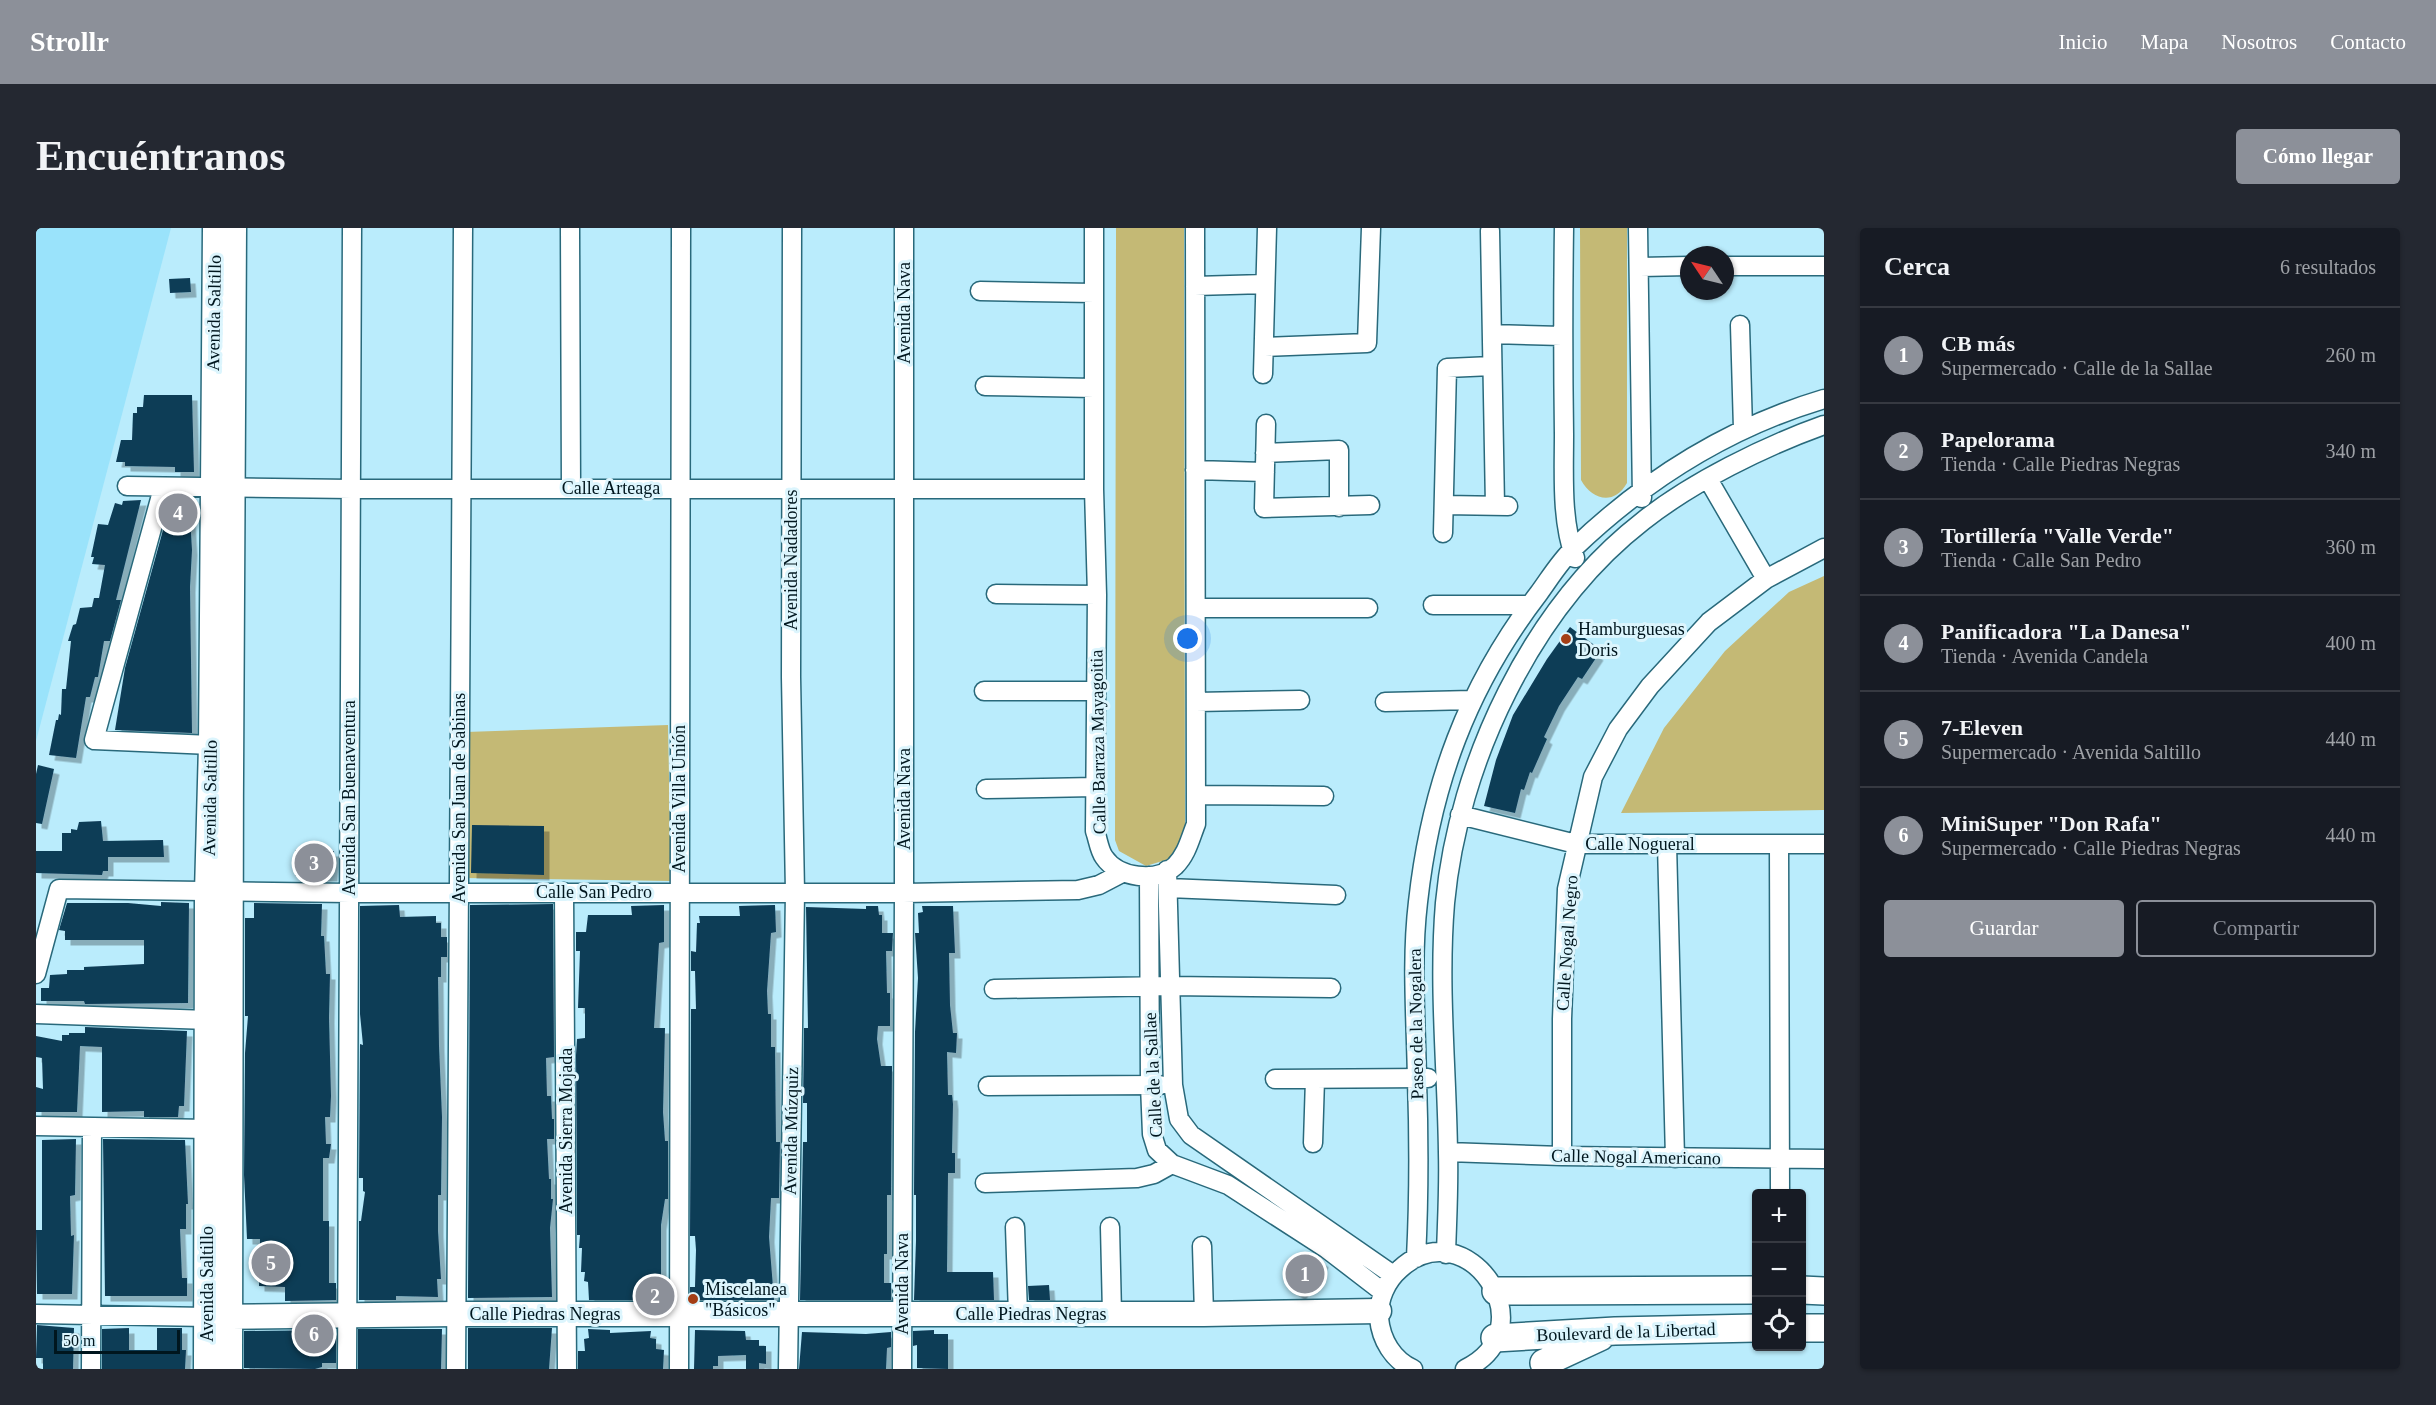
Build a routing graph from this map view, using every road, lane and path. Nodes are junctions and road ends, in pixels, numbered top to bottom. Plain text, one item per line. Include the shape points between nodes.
1 (215, 228) edge
2 (234, 228) edge
3 (352, 228) edge
4 (463, 228) edge
5 (570, 228) edge
6 (681, 228) edge
7 (792, 228) edge
8 (904, 228) edge
9 (1094, 228) edge
10 (1195, 228) edge
11 (1267, 228) edge
12 (1371, 228) edge
13 (1563, 228) edge
14 (1638, 228) edge
15 (1490, 231) dead end
16 (1680, 266) edge
17 (1734, 266) edge
18 (1824, 266) edge
19 (1640, 267) junction
20 (1265, 284) junction
21 (1196, 286) junction
22 (980, 291) dead end
23 (1094, 293) junction
24 (1740, 324) dead end
25 (1492, 334) junction
26 (1562, 336) junction
27 (1265, 347) junction
28 (1492, 366) junction
29 (1263, 374) dead end
30 (985, 386) dead end
31 (1094, 388) junction
32 (1824, 399) edge
33 (1266, 424) dead end
34 (1824, 425) edge
35 (1743, 429) junction
36 (1265, 453) junction
37 (1195, 470) junction
38 (1265, 472) junction
39 (1708, 479) junction
40 (127, 486) dead end
41 (163, 488) junction
42 (222, 488) junction
43 (571, 488) junction
44 (680, 488) junction
45 (904, 488) junction
46 (351, 489) junction
47 (461, 489) junction
48 (792, 489) junction
49 (1094, 489) junction
50 (1642, 489) junction
51 (1370, 505) dead end
52 (1444, 505) junction
53 (1339, 507) junction
54 (1643, 521) junction
55 (1443, 533) dead end
56 (1824, 548) edge
57 (1572, 549) junction
58 (1582, 577) junction
59 (1766, 579) junction
60 (996, 594) dead end
61 (1097, 595) junction
62 (1433, 605) dead end
63 (1530, 605) junction
64 (1196, 608) junction
65 (1368, 608) dead end
66 (984, 691) dead end
67 (1096, 691) junction
68 (1299, 700) dead end
69 (1472, 700) junction
70 (1196, 702) junction
71 (1385, 702) dead end
72 (211, 745) junction
73 (1095, 787) junction
74 (987, 789) dead end
75 (1196, 795) junction
76 (1324, 796) dead end
77 (1460, 815) junction
78 (1576, 844) junction
79 (1667, 844) junction
80 (1779, 844) junction
81 (1824, 844) edge
82 (1167, 870) junction
83 (1122, 873) junction
84 (1149, 876) junction
85 (1167, 888) junction
86 (218, 892) junction
87 (564, 892) junction
88 (679, 892) junction
89 (795, 892) junction
90 (349, 893) junction
91 (459, 893) junction
92 (904, 893) junction
93 (1336, 895) dead end
94 (36, 974) edge
95 (1170, 986) junction
96 (1150, 987) junction
97 (1331, 988) dead end
98 (994, 989) dead end
99 (36, 1014) edge
100 (208, 1020) junction
101 (1444, 1076) junction
102 (1275, 1079) dead end
103 (1315, 1079) junction
104 (1417, 1079) junction
105 (1150, 1085) junction
106 (1173, 1085) junction
107 (988, 1086) dead end
108 (36, 1126) edge
109 (92, 1127) junction
110 (208, 1129) junction
111 (1313, 1143) dead end
112 (1448, 1152) junction
113 (1562, 1156) junction
114 (1676, 1158) junction
115 (1779, 1158) junction
116 (1824, 1159) edge
117 (1172, 1164) junction
118 (1239, 1170) junction
119 (985, 1183) dead end
120 (1228, 1185) junction
121 (1780, 1189) edge
122 (1015, 1227) dead end
123 (1110, 1227) dead end
124 (1202, 1246) dead end
125 (1446, 1254) junction
126 (1416, 1258) junction
127 (1393, 1275) junction
128 (1752, 1290) edge
129 (1806, 1290) edge
130 (1496, 1291) junction
131 (1824, 1291) edge
132 (1381, 1301) junction
133 (36, 1314) edge
134 (456, 1314) junction
135 (568, 1314) junction
136 (1017, 1314) junction
137 (1112, 1314) junction
138 (1204, 1314) junction
139 (347, 1315) junction
140 (680, 1315) junction
141 (902, 1315) junction
142 (91, 1316) junction
143 (218, 1316) junction
144 (789, 1316) junction
145 (1752, 1328) edge
146 (1806, 1328) edge
147 (1824, 1328) edge
148 (1615, 1331) junction
149 (1495, 1338) junction
150 (1393, 1361) edge
151 (1544, 1363) dead end
152 (1470, 1368) edge
153 (91, 1369) edge
154 (206, 1369) edge
155 (230, 1369) edge
156 (347, 1369) edge
157 (456, 1369) edge
158 (567, 1369) edge
159 (679, 1369) edge
160 (788, 1369) edge
161 (902, 1369) edge
162 (1413, 1369) edge

1 - 42 street, Avenida Saltillo
2 - 42 street, Avenida Saltillo
3 - 46 street, Avenida San Buenaventura
4 - 47 street, Avenida San Juan de Sabinas
5 - 43 street
6 - 44 street, Avenida Villa Unión
7 - 48 street, Avenida Nadadores
8 - 45 street, Avenida Nava
9 - 23 street, Calle Barraza Mayagoitia
10 - 21 street
11 - 20 street
12 - 27 street via 1367,343
13 - 26 street
14 - 19 street
15 - 25 street
16 - 19 street
17 - 18 street
19 - 50 street
20 - 21 street
20 - 27 street
21 - 37 street
22 - 23 street
23 - 31 street, Calle Barraza Mayagoitia
24 - 35 street
25 - 26 street
25 - 28 street
26 - 57 street via 1566,503
27 - 29 street
28 - 52 street via 1447,368
28 - 52 street via 1501,506
30 - 31 street
31 - 49 street, Calle Barraza Mayagoitia
32 - 35 street, Paseo de la Nogalera via 1782,411
33 - 36 street
34 - 39 street, Paseo de la Nogalera
35 - 50 street, Paseo de la Nogalera
36 - 38 street
36 - 53 street via 1339,450
37 - 38 street
37 - 64 street
38 - 53 street via 1264,508
39 - 54 street, Paseo de la Nogalera
39 - 59 street
40 - 41 street, Calle Arteaga
41 - 42 street, Calle Arteaga
41 - 72 street via 94,740
42 - 46 street, Calle Arteaga
42 - 72 street, Avenida Saltillo
42 - 86 street, Avenida Saltillo via 232,750
43 - 44 street, Calle Arteaga
43 - 47 street, Calle Arteaga
44 - 48 street, Calle Arteaga
44 - 88 street, Avenida Villa Unión
45 - 48 street, Calle Arteaga
45 - 49 street, Calle Arteaga
45 - 92 street, Avenida Nava
46 - 47 street, Calle Arteaga
46 - 90 street, Avenida San Buenaventura
47 - 91 street, Avenida San Juan de Sabinas
48 - 89 street, Avenida Nadadores
49 - 61 street, Calle Barraza Mayagoitia
50 - 54 street
50 - 57 street, Paseo de la Nogalera
51 - 53 street
52 - 55 street
54 - 58 street, Paseo de la Nogalera
56 - 59 street, Calle Nogal Negro
57 - 58 street
57 - 63 street, Paseo de la Nogalera
58 - 77 street, Paseo de la Nogalera via 1550,617 1503,700
59 - 78 street, Calle Nogal Negro via 1709,622 1650,686 1618,729 1593,777
60 - 61 street
61 - 67 street, Calle Barraza Mayagoitia
62 - 63 street
63 - 69 street, Paseo de la Nogalera via 1497,653
64 - 65 street
64 - 70 street
66 - 67 street
67 - 73 street, Calle Barraza Mayagoitia
68 - 70 street
69 - 71 street
69 - 104 street, Paseo de la Nogalera via 1432,811 1417,903 1413,992
70 - 75 street
72 - 86 street, Avenida Saltillo
73 - 74 street
73 - 83 street, Calle Barraza Mayagoitia via 1095,831 1103,856
75 - 76 street
75 - 82 street via 1196,824 1187,850
77 - 78 street, Calle Nogueral
77 - 101 street, Paseo de la Nogalera via 1445,902
78 - 79 street, Calle Nogueral
78 - 113 street, Calle Nogal Negro via 1567,890
79 - 80 street, Calle Nogueral
79 - 114 street
80 - 81 street, Calle Nogueral
80 - 115 street
82 - 84 street
82 - 85 street, Calle de la Sallae
83 - 84 street
83 - 92 street, Calle San Pedro via 1078,890
84 - 96 street, Calle de la Sallae
85 - 93 street
85 - 95 street, Calle de la Sallae
86 - 90 street, Calle San Pedro
86 - 94 street, Calle San Pedro via 59,889
86 - 100 street, Avenida Saltillo
86 - 143 street, Avenida Saltillo
87 - 88 street, Calle San Pedro
87 - 91 street, Calle San Pedro
87 - 135 street, Avenida Sierra Mojada
88 - 89 street, Calle San Pedro
88 - 140 street, Avenida Villa Unión
89 - 92 street, Calle San Pedro
89 - 144 street, Avenida Múzquiz
90 - 91 street, Calle San Pedro
90 - 139 street, Avenida San Buenaventura
91 - 134 street, Avenida San Juan de Sabinas
92 - 141 street, Avenida Nava
95 - 96 street
95 - 97 street
95 - 106 street, Calle de la Sallae
96 - 98 street
96 - 105 street, Calle de la Sallae
99 - 100 street
100 - 110 street, Avenida Saltillo
101 - 104 street
101 - 112 street, Paseo de la Nogalera
102 - 103 street
103 - 104 street
103 - 111 street
104 - 126 street, Paseo de la Nogalera via 1420,1193
105 - 106 street
105 - 107 street
105 - 117 street, Calle de la Sallae via 1152,1134 1157,1150
106 - 118 street, Calle de la Sallae via 1179,1119 1191,1135
108 - 109 street
109 - 110 street
109 - 142 street
110 - 143 street, Avenida Saltillo
112 - 113 street, Calle Nogal Americano
112 - 125 street, Paseo de la Nogalera
113 - 114 street, Calle Nogal Americano
114 - 115 street, Calle Nogal Americano
115 - 116 street, Calle Nogal Americano
115 - 121 street
117 - 119 street via 1137,1178
117 - 120 street
118 - 120 street
118 - 127 street, Calle de la Sallae
120 - 132 street via 1327,1249
122 - 136 street
123 - 137 street
124 - 138 street
125 - 126 street
125 - 130 street via 1470,1262 1490,1279
126 - 127 street
127 - 132 street
128 - 130 main road
129 - 131 main road
130 - 149 street via 1500,1314
132 - 138 street, Calle Piedras Negras
132 - 150 street via 1380,1326
133 - 142 street, Calle Piedras Negras
134 - 135 street, Calle Piedras Negras
134 - 139 street, Calle Piedras Negras
134 - 157 street, Avenida San Juan de Sabinas
135 - 140 street, Calle Piedras Negras
135 - 158 street, Avenida Sierra Mojada
136 - 137 street, Calle Piedras Negras
136 - 141 street, Calle Piedras Negras
137 - 138 street, Calle Piedras Negras
139 - 143 street, Calle Piedras Negras
139 - 156 street, Avenida San Buenaventura
140 - 144 street, Calle Piedras Negras
140 - 159 street, Avenida Villa Unión
141 - 144 street, Calle Piedras Negras
141 - 161 street, Avenida Nava
142 - 143 street, Calle Piedras Negras
142 - 153 street
143 - 154 street, Avenida Saltillo
143 - 155 street, Avenida Saltillo
144 - 160 street, Avenida Múzquiz
145 - 148 main road, Boulevard de la Libertad
146 - 147 main road
148 - 149 main road, Boulevard de la Libertad
148 - 151 main road
149 - 152 street
150 - 162 street

